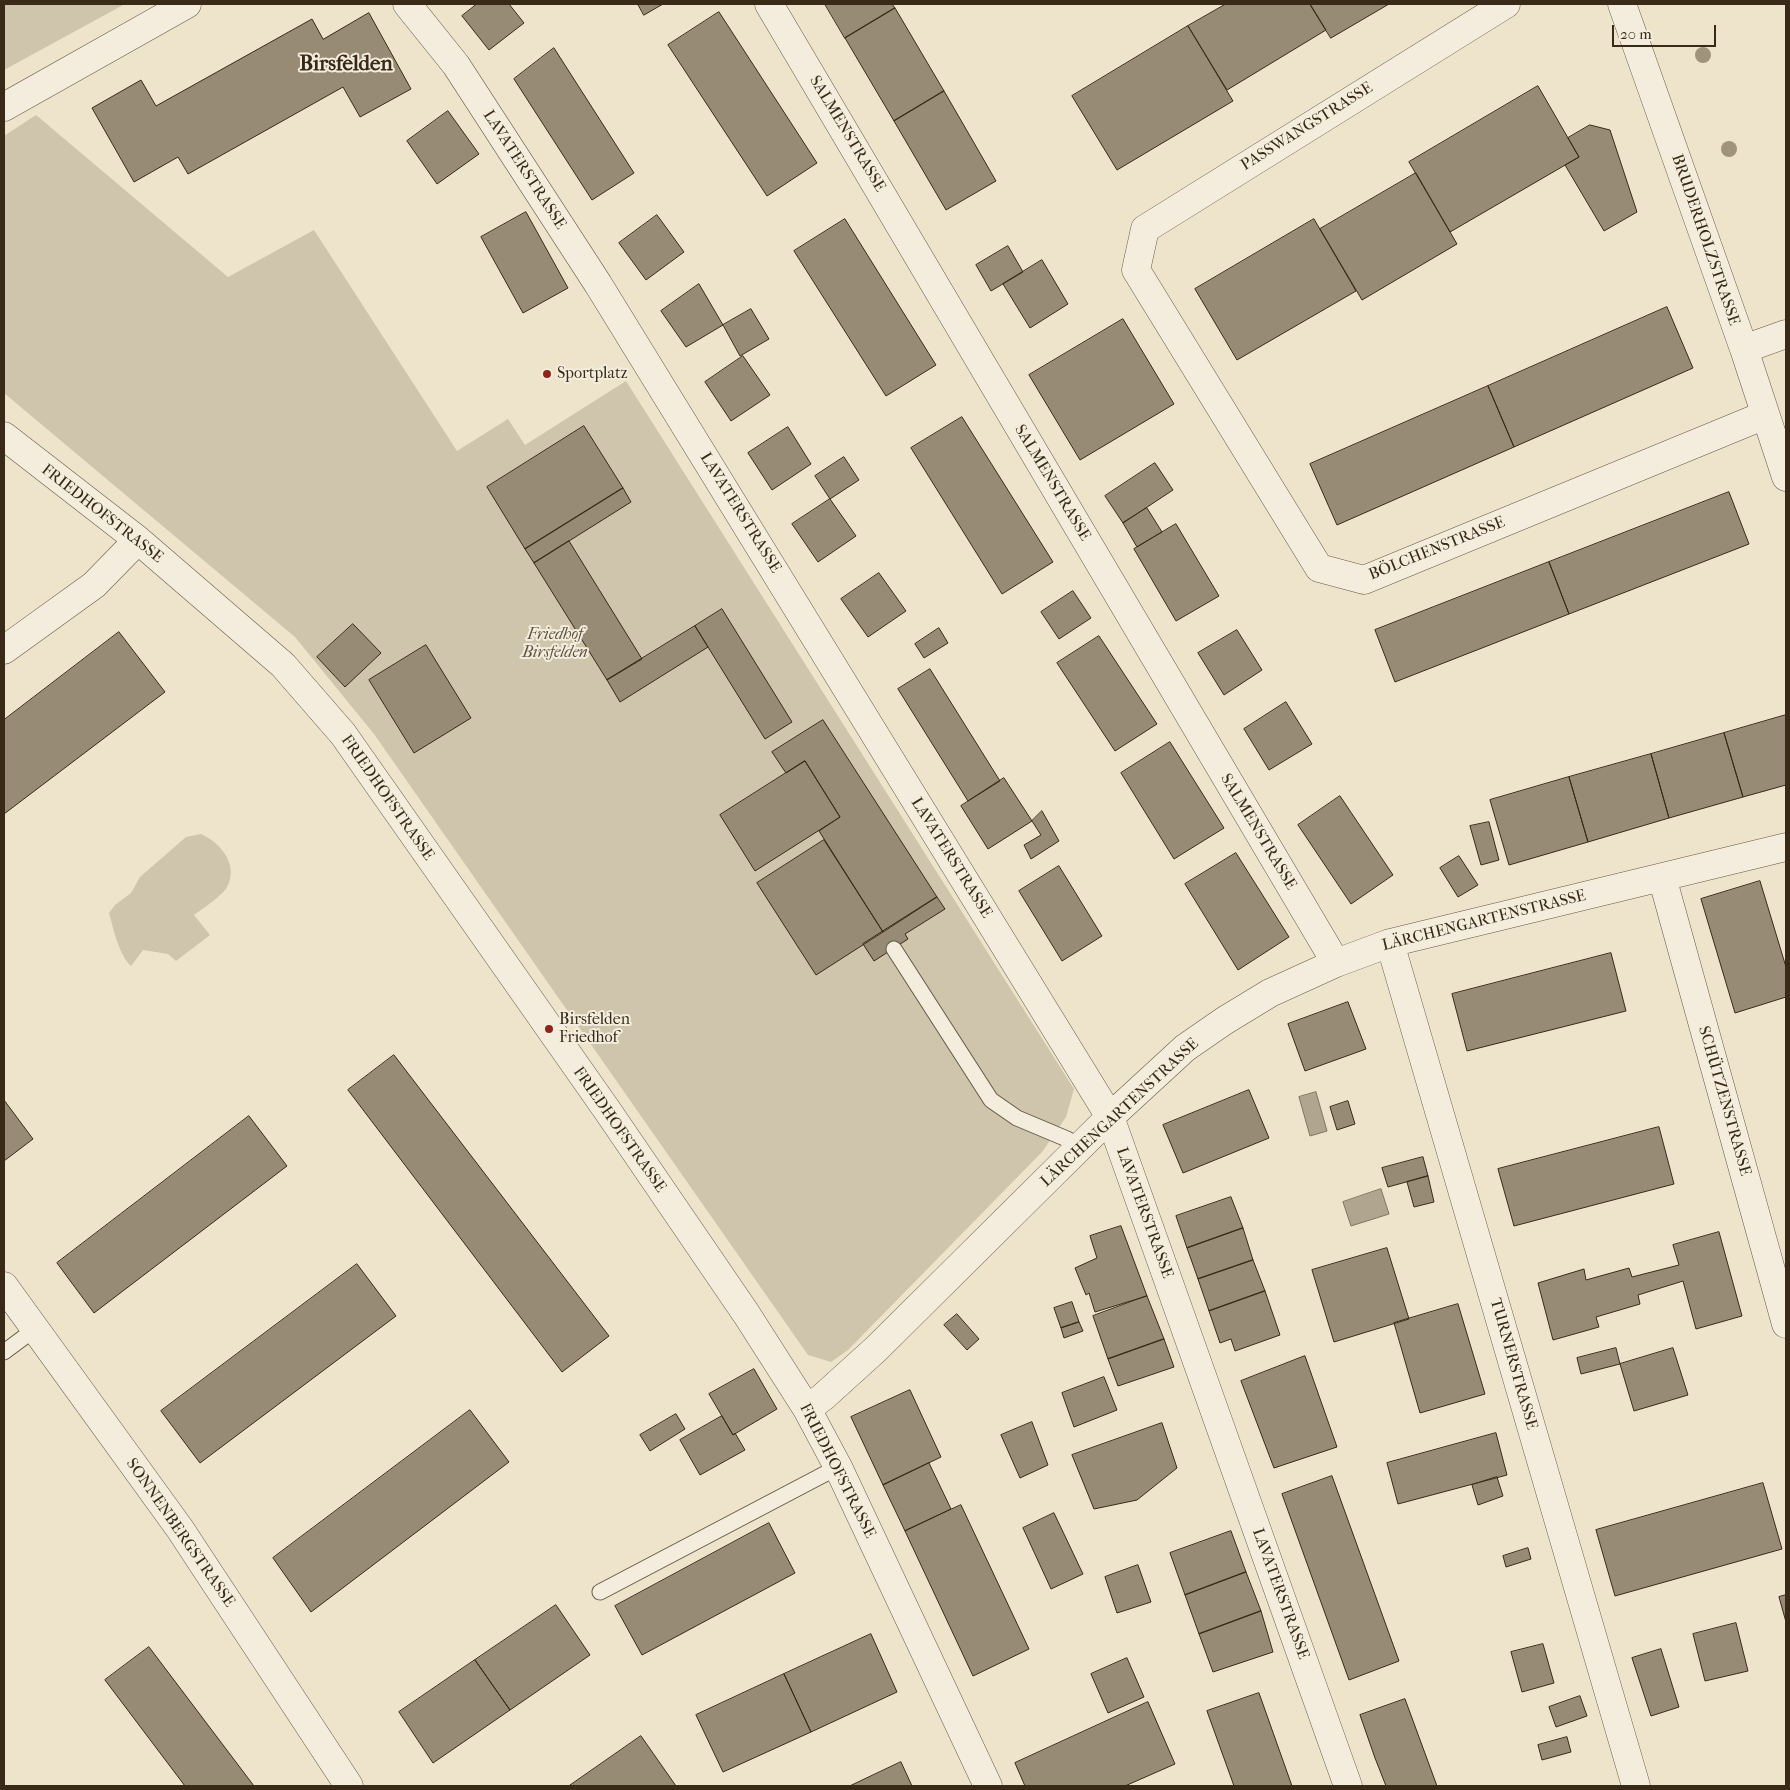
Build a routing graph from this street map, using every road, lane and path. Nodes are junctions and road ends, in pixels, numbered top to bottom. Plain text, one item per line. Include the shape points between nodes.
1 (187, 4) edge
2 (407, 4) edge
3 (769, 4) edge
4 (1506, 4) edge
5 (1622, 4) edge
6 (4, 106) edge
7 (1136, 270) joint
8 (1786, 334) edge
9 (1744, 349) junction
10 (1766, 415) junction
11 (4, 436) edge
12 (1786, 477) edge
13 (138, 540) junction
14 (4, 650) edge
15 (1786, 847) edge
16 (1662, 877) junction
17 (1390, 943) junction
18 (894, 949) dead end
19 (1336, 962) junction
20 (1110, 1117) junction
21 (1080, 1147) junction
22 (4, 1286) edge
23 (1786, 1324) edge
24 (35, 1329) junction
25 (4, 1352) edge
26 (807, 1409) junction
27 (838, 1467) junction
28 (600, 1592) dead end
29 (349, 1786) edge
30 (988, 1786) edge
31 (1348, 1786) edge
32 (1636, 1786) edge

1 - 6 street
2 - 20 street, LAVATERSTRASSE via 456,65 608,301
3 - 19 street, SALMENSTRASSE
4 - 7 street, PASSWANGSTRASSE via 1145,229
5 - 9 street, BRUDERHOLZSTRASSE
7 - 10 street, BÖLCHENSTRASSE via 1319,568 1364,580
8 - 9 street
9 - 10 street, BRUDERHOLZSTRASSE
10 - 12 street, BRUDERHOLZSTRASSE
11 - 13 street, FRIEDHOFSTRASSE
13 - 14 street via 94,584
13 - 26 street, FRIEDHOFSTRASSE via 283,665 343,734 607,1110
15 - 16 street, LÄRCHENGARTENSTRASSE
16 - 17 street, LÄRCHENGARTENSTRASSE
16 - 23 street, SCHÜTZENSTRASSE
17 - 19 street, LÄRCHENGARTENSTRASSE
17 - 32 street, TURNERSTRASSE
18 - 21 lane via 991,1100 1017,1118
19 - 20 street, LÄRCHENGARTENSTRASSE via 1270,993 1224,1021 1185,1048
20 - 21 street, LÄRCHENGARTENSTRASSE
20 - 31 street, LAVATERSTRASSE
21 - 26 street, LÄRCHENGARTENSTRASSE via 876,1349
22 - 24 street, SONNENBERGSTRASSE
24 - 25 lane
24 - 29 street, SONNENBERGSTRASSE via 180,1529
26 - 27 street, FRIEDHOFSTRASSE
27 - 28 lane
27 - 30 street, FRIEDHOFSTRASSE

